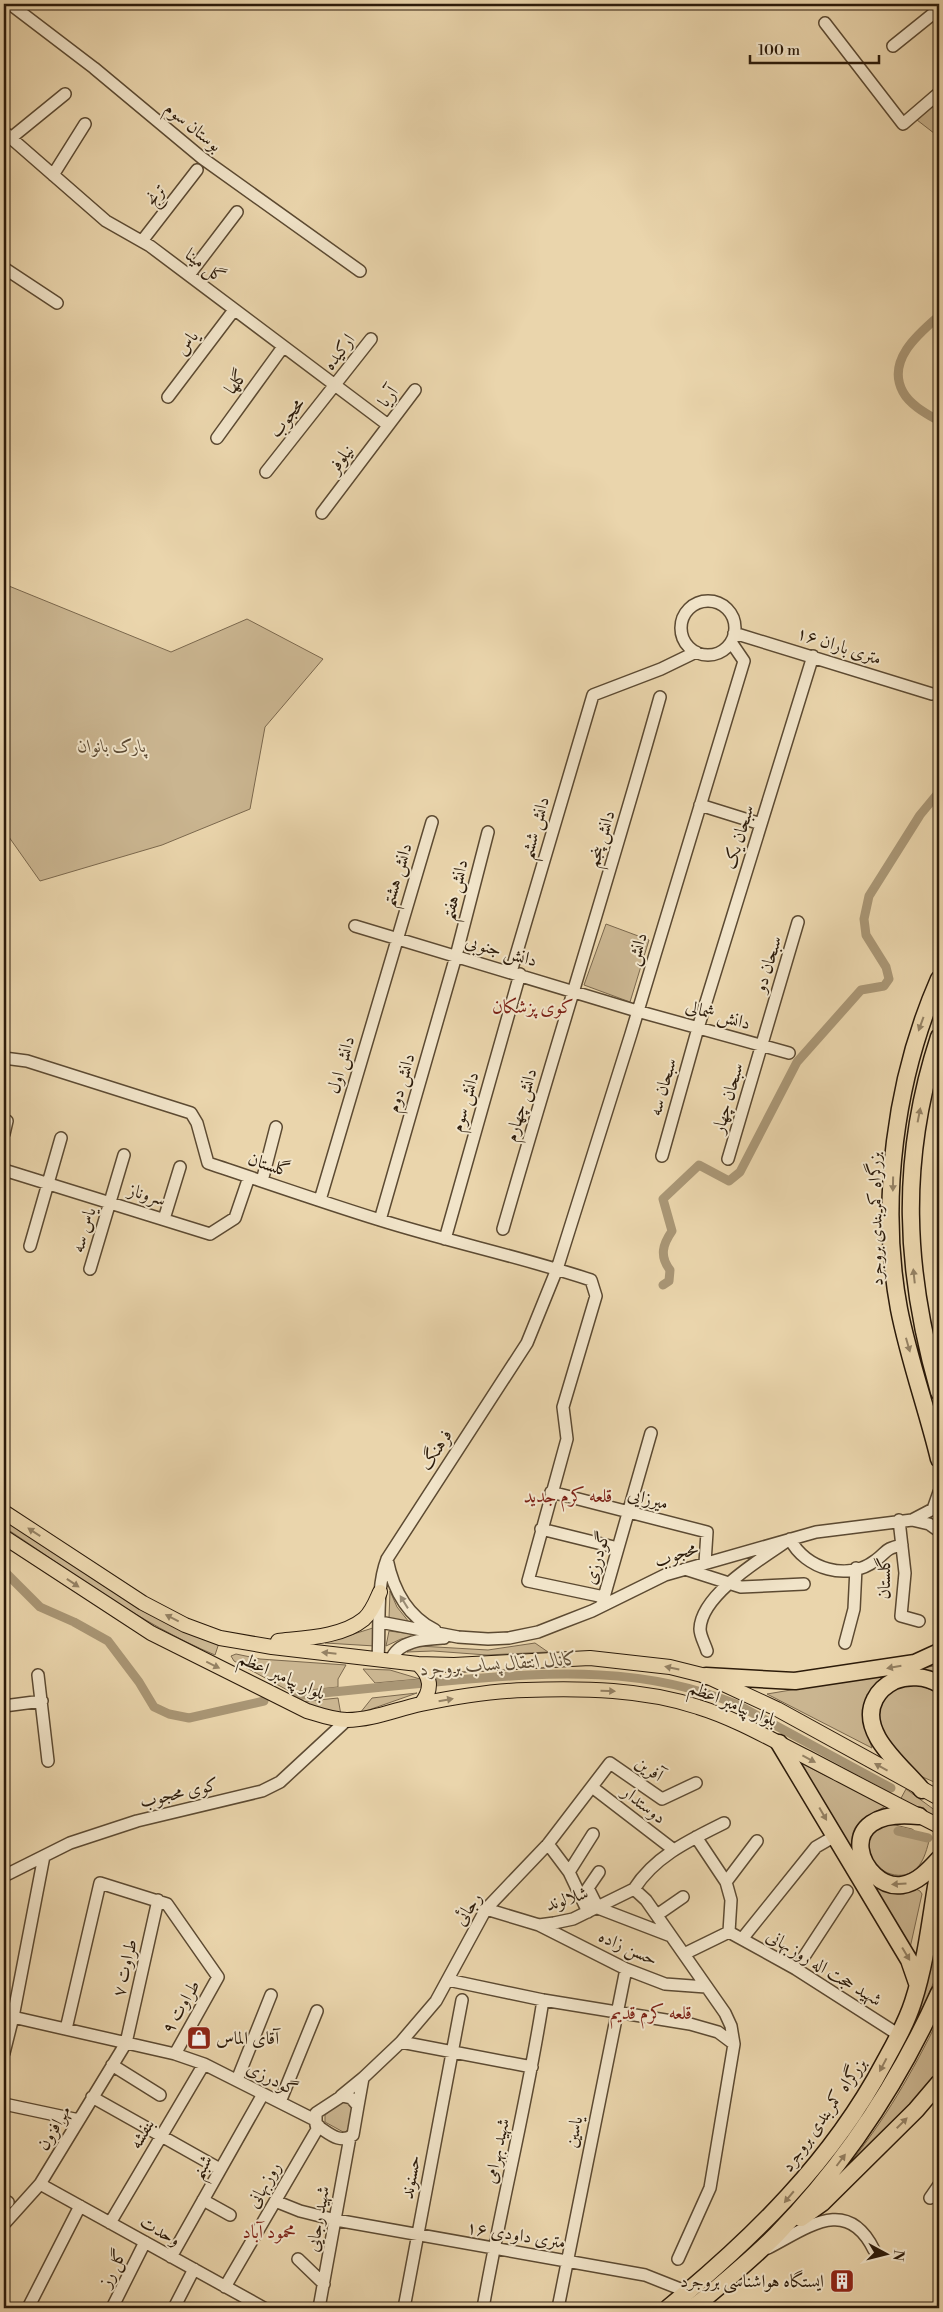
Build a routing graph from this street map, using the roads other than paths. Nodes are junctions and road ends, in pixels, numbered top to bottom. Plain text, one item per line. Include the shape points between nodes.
1 (10, 4) edge
2 (939, 10) edge
3 (825, 23) dead end
4 (893, 46) dead end
5 (939, 93) edge
6 (65, 94) dead end
7 (85, 124) dead end
8 (7, 135) edge
9 (197, 170) dead end
10 (53, 175) junction
11 (237, 212) dead end
12 (142, 242) junction
13 (4, 268) edge
14 (360, 271) dead end
15 (189, 275) junction
16 (57, 303) dead end
17 (234, 310) junction
18 (371, 339) dead end
19 (283, 347) junction
20 (335, 386) junction
21 (415, 390) dead end
22 (168, 397) dead end
23 (388, 425) junction
24 (217, 438) dead end
25 (266, 472) dead end
26 (322, 513) dead end
27 (733, 637) junction
28 (696, 652) junction
29 (813, 656) junction
30 (932, 694) dead end
31 (660, 697) dead end
32 (700, 804) junction
33 (432, 822) dead end
34 (761, 824) junction
35 (488, 832) dead end
36 (798, 922) dead end
37 (355, 926) dead end
38 (396, 938) junction
39 (456, 956) junction
40 (515, 973) junction
41 (939, 979) edge
42 (572, 990) junction
43 (637, 1011) junction
44 (698, 1028) junction
45 (939, 1037) edge
46 (762, 1046) junction
47 (789, 1053) dead end
48 (4, 1058) edge
49 (7, 1121) dead end
50 (276, 1127) dead end
51 (4, 1134) edge
52 (61, 1138) dead end
53 (124, 1155) dead end
54 (662, 1156) dead end
55 (728, 1159) dead end
56 (180, 1167) dead end
57 (4, 1170) edge
58 (250, 1177) junction
59 (262, 1181) junction
60 (48, 1183) junction
61 (320, 1200) junction
62 (110, 1202) junction
63 (164, 1219) junction
64 (380, 1220) junction
65 (503, 1229) dead end
66 (445, 1239) junction
67 (30, 1246) dead end
68 (90, 1269) dead end
69 (557, 1269) junction
70 (939, 1392) edge
71 (650, 1433) dead end
72 (939, 1459) edge
73 (551, 1492) junction
74 (939, 1492) edge
75 (4, 1512) edge
76 (628, 1512) junction
77 (899, 1520) junction
78 (912, 1520) junction
79 (541, 1529) junction
80 (939, 1532) edge
81 (4, 1537) edge
82 (790, 1540) junction
83 (902, 1545) junction
84 (618, 1548) junction
85 (387, 1559) junction
86 (704, 1563) junction
87 (856, 1568) junction
88 (685, 1569) junction
89 (729, 1584) junction
90 (804, 1584) dead end
91 (380, 1592) junction
92 (603, 1602) junction
93 (919, 1621) dead end
94 (380, 1622) junction
95 (458, 1637) junction
96 (845, 1643) dead end
97 (255, 1644) junction
98 (707, 1651) dead end
99 (939, 1652) edge
100 (384, 1659) junction
101 (418, 1664) junction
102 (38, 1675) dead end
103 (706, 1676) junction
104 (939, 1684) edge
105 (42, 1702) junction
106 (422, 1704) junction
107 (4, 1706) edge
108 (347, 1720) junction
109 (779, 1743) junction
110 (48, 1762) dead end
111 (610, 1763) joint
112 (696, 1783) dead end
113 (592, 1787) junction
114 (922, 1790) junction
115 (939, 1798) edge
116 (919, 1816) junction
117 (724, 1823) dead end
118 (939, 1826) edge
119 (593, 1834) dead end
120 (836, 1836) junction
121 (696, 1837) junction
122 (757, 1841) dead end
123 (548, 1844) junction
124 (674, 1850) junction
125 (44, 1856) junction
126 (939, 1859) edge
127 (939, 1869) edge
128 (569, 1872) junction
129 (599, 1872) dead end
130 (4, 1876) edge
131 (726, 1882) junction
132 (631, 1890) junction
133 (847, 1891) dead end
134 (683, 1897) dead end
135 (158, 1900) junction
136 (486, 1909) junction
137 (593, 1910) junction
138 (657, 1915) junction
139 (539, 1925) junction
140 (729, 1932) junction
141 (671, 1936) junction
142 (742, 1939) junction
143 (684, 1954) junction
144 (626, 1968) junction
145 (796, 1969) junction
146 (448, 1980) junction
147 (918, 1985) junction
148 (706, 1987) junction
149 (939, 1993) edge
150 (271, 1995) dead end
151 (462, 2000) dead end
152 (543, 2000) junction
153 (316, 2011) dead end
154 (616, 2011) junction
155 (8, 2016) edge
156 (66, 2029) junction
157 (899, 2035) junction
158 (401, 2042) junction
159 (126, 2044) junction
160 (734, 2044) junction
161 (451, 2051) junction
162 (4, 2053) edge
163 (175, 2054) junction
164 (204, 2064) junction
165 (112, 2065) junction
166 (532, 2067) junction
167 (363, 2078) junction
168 (237, 2080) junction
169 (939, 2083) edge
170 (263, 2094) junction
171 (160, 2095) dead end
172 (341, 2096) junction
173 (92, 2097) junction
174 (280, 2102) junction
175 (4, 2104) edge
176 (358, 2106) junction
177 (79, 2120) junction
178 (317, 2123) junction
179 (161, 2136) junction
180 (350, 2137) junction
181 (220, 2169) junction
182 (40, 2184) junction
183 (939, 2185) edge
184 (930, 2198) dead end
185 (203, 2200) junction
186 (275, 2201) junction
187 (80, 2206) junction
188 (230, 2215) dead end
189 (336, 2220) junction
190 (110, 2223) junction
191 (4, 2224) edge
192 (418, 2236) junction
193 (774, 2236) junction
194 (145, 2242) junction
195 (494, 2248) junction
196 (874, 2250) dead end
197 (753, 2256) junction
198 (171, 2257) junction
199 (678, 2258) dead end
200 (298, 2259) dead end
201 (567, 2261) junction
202 (194, 2269) junction
203 (324, 2284) junction
204 (225, 2287) junction
205 (688, 2292) junction
206 (28, 2308) edge
207 (112, 2308) edge
208 (174, 2308) edge
209 (264, 2308) edge
210 (319, 2308) edge
211 (404, 2308) edge
212 (483, 2308) edge
213 (558, 2308) edge
214 (668, 2308) edge
215 (693, 2308) edge

1 - 14 street, بوستان سوم via 94,68 202,158
2 - 4 street
3 - 5 street via 903,124
6 - 8 street
7 - 10 street
8 - 10 street, گل مینا
9 - 12 street, ترنج
10 - 12 street, گل مینا via 106,221
11 - 15 street
12 - 15 street, گل مینا
13 - 16 street
15 - 17 street, گل مینا
17 - 19 street, گل مینا
17 - 22 street, یاس
18 - 20 street, ارکیده
19 - 20 street, گل مینا
19 - 24 street, گلها
20 - 23 street, گل مینا
20 - 25 street, محجوب
21 - 23 street, آریا
23 - 26 street, نیلوفر
27 - 28 street via 719,652
27 - 28 street via 732,615 726,608 718,603 700,602 686,612 682,621 684,639
27 - 29 street, ۱۶ متری باران
27 - 32 street, دانش via 744,661
28 - 40 street, دانش ششم via 593,695
29 - 30 street, ۱۶ متری باران
29 - 34 street, سبحان یک
31 - 42 street, دانش پنجم via 621,836
32 - 34 street
32 - 43 street, دانش
33 - 38 street, دانش هشتم
34 - 44 street, سبحان یک
35 - 39 street, دانش هفتم
36 - 46 street, سبحان دو
37 - 38 street, دانش جنوبی
38 - 39 street, دانش جنوبی
38 - 61 street, دانش اول
39 - 40 street, دانش جنوبی
39 - 64 street, دانش دوم
40 - 42 street, دانش جنوبی
40 - 66 street, دانش سوم
41 -> 72 highway, بزرگراه کمربندی بروجرد via 916,1039 899,1108 892,1220 899,1309
42 - 43 street, دانش جنوبی
42 - 65 street, دانش چهارم
43 - 44 street, دانش شمالی
43 - 69 street, دانش
44 - 46 street, دانش شمالی
44 - 54 street, سبحان سه
70 -> 45 highway, بزرگراه کمربندی بروجرد via 916,1295 911,1226 916,1131
46 - 47 street, دانش شمالی
46 - 55 street, سبحان چهار
48 - 58 street, گلستان via 26,1061 191,1113 208,1163
49 - 51 street
50 - 59 street
52 - 60 street
53 - 62 street, یاس سه
56 - 63 street
57 - 60 street, سروناز
58 - 59 street, گلستان
58 - 63 street, سروناز via 235,1218 210,1234
59 - 61 street, گلستان
60 - 62 street, سروناز
60 - 67 street
61 - 64 street, گلستان
62 - 63 street, سروناز
62 - 68 street, یاس سه
64 - 66 street, گلستان
66 - 69 street, گلستان
69 - 73 street, گلستان via 591,1280 596,1296 563,1408 567,1439
69 - 85 street, فرهنگ via 527,1343
71 - 76 street, گودرزی
73 - 76 street, میرزایی
73 - 79 street
74 - 78 street via 933,1510
97 -> 75 main road, بلوار پیامبر اعظم via 220,1638 162,1613
76 - 84 street, گودرزی
76 - 86 street, میرزایی via 707,1532
77 - 78 street, محجوب
77 - 82 street, محجوب via 816,1532
77 - 83 street, گلستان
78 - 80 street via 929,1524
79 - 84 street
79 - 92 street via 528,1581
81 -> 108 main road, بلوار پیامبر اعظم via 170,1644 307,1711
82 - 86 street, محجوب
82 - 87 street via 798,1553 821,1568 834,1571
82 - 89 street via 744,1570
83 - 87 street via 888,1548 876,1560
83 - 93 street, گلستان via 905,1573 902,1616
84 - 92 street, گودرزی
85 - 91 street, فرهنگ
95 -> 85 street via 434,1629 413,1615 397,1590
86 - 88 street, محجوب
87 - 96 street via 854,1610
88 - 89 street
88 - 92 street, محجوب
89 - 90 street via 741,1587
89 - 98 street via 703,1616 700,1630
91 - 94 street, فرهنگ
91 - 97 main road via 366,1618 349,1627 320,1636
92 - 95 street, محجوب via 538,1632 502,1638
94 - 95 street
94 - 100 street, فرهنگ
95 - 100 street via 412,1642
100 -> 97 main road, بلوار پیامبر اعظم
99 -> 103 highway via 915,1663 795,1681
100 - 101 main road, بلوار پیامبر اعظم
103 -> 101 main road, بلوار پیامبر اعظم via 670,1667 590,1658
101 - 106 main road via 425,1671 430,1685
102 - 105 street
114 -> 103 main road, بلوار پیامبر اعظم via 777,1709
104 - 114 highway via 919,1678 897,1680 877,1695 871,1712 884,1749
105 - 107 street
105 - 110 street
106 - 108 main road, بلوار پیامبر اعظم
106 -> 109 main road, بلوار پیامبر اعظم via 525,1690 619,1692 675,1700 698,1707
108 - 125 street, کوی محجوب via 280,1782 262,1791 137,1821 70,1842
109 -> 116 main road, بلوار پیامبر اعظم
109 -> 120 highway
111 - 112 street, آفرین via 662,1799
111 - 113 street, رجائی
113 - 123 street, رجائی
113 - 124 street, دوستدار
114 - 115 main road, بلوار پیامبر اعظم
116 - 118 main road, بلوار پیامبر اعظم
126 -> 116 highway via 912,1882 897,1886 876,1877 863,1860 860,1841 862,1832 870,1824 884,1816
117 - 121 street
119 - 128 street
120 - 142 street via 816,1847
120 -> 147 highway via 909,1960
121 - 124 street
121 - 131 street
122 - 131 street
123 - 128 street
123 - 136 street, رجائی
124 - 132 street via 654,1864
125 - 130 street, کوی محجوب
125 - 155 street
127 - 147 highway, بزرگراه کمربندی بروجرد
128 - 137 street
129 - 137 street via 588,1888
131 - 140 street via 731,1900
132 - 137 street, شلالوند
132 - 138 street via 643,1896
133 - 145 street
134 - 138 street
135 - 156 street via 100,1883
135 - 159 street, طراوت ۷
135 - 163 street, طراوت ۹ via 167,1904 218,1977
136 - 139 street, شلالوند
136 - 146 street, رجائی
137 - 139 street, شلالوند via 573,1919
137 - 141 street
138 - 141 street
139 - 144 street, حسن زاده
140 - 142 street, شهید حجت اله روزبهانی
140 - 143 street
141 - 143 street
142 - 145 street, شهید حجت اله روزبهانی
143 - 148 street
144 - 148 street, حسن زاده via 665,1984
144 - 154 street, یاسین
145 - 157 street, شهید حجت اله روزبهانی
146 - 152 street
146 - 158 street, رجائی via 436,2001
147 - 157 highway, بزرگراه کمربندی بروجرد
148 - 160 street via 725,2013
193 -> 149 highway, بزرگراه کمربندی بروجرد via 823,2182 858,2136 906,2060
150 - 168 street
151 - 161 street, حسنوند
152 - 154 street
152 - 166 street, شهید بهرامی
153 - 174 street
154 - 160 street via 706,2028
154 - 201 street, یاسین
155 - 156 street, گودرزی
155 - 162 street
156 - 159 street, گودرزی
157 -> 205 highway, بزرگراه کمربندی بروجرد via 864,2099 805,2178 754,2234
158 - 161 street
158 - 167 street, رجائی
159 - 163 street, گودرزی
159 - 165 street, مهرافزون
160 - 199 street via 710,2188
161 - 166 street
161 - 192 street, حسنوند
163 - 164 street, گودرزی
164 - 168 street, گودرزی
164 - 179 street, بنفشه
165 - 171 street
165 - 173 street, مهرافزون
166 - 195 street, شهید بهرامی
167 - 172 street, رجائی
167 - 176 street
168 - 170 street, گودرزی
193 -> 169 highway via 822,2203
170 - 174 street, گودرزی
170 - 181 street, شبنم
172 - 176 street via 351,2098
172 - 178 street via 316,2113
173 - 177 street, مهرافزون
173 - 179 street
174 - 178 street, گودرزی
175 - 177 street
176 - 180 street
177 - 182 street, مهرافزون
178 - 180 street via 339,2140
178 - 186 street, روزبهانی
179 - 181 street
179 - 190 street, بنفشه
180 - 189 street, شهید رجایی
181 - 185 street, شبنم
182 - 187 street, وحدت
182 - 191 street, مهرافزون
183 - 184 street
185 - 188 street
185 - 198 street, شبنم
186 - 189 street, ۱۶ متری داودی
186 - 204 street, روزبهانی
187 - 190 street, وحدت
187 - 206 street
189 - 192 street, ۱۶ متری داودی
189 - 203 street, شهید رجایی
190 - 194 street, وحدت
192 - 195 street, ۱۶ متری داودی
192 - 211 street, حسنوند
193 - 197 highway, بزرگراه کمربندی بروجرد
194 - 198 street, وحدت
194 - 207 street, گل رز
195 - 201 street, ۱۶ متری داودی
195 - 212 street, شهید بهرامی
196 - 197 street via 866,2234 856,2225 823,2220
197 - 215 highway, بزرگراه کمربندی بروجرد
198 - 202 street, وحدت
200 - 203 street
201 - 205 street, ۱۶ متری داودی via 645,2275
201 - 213 street, یاسین
202 - 204 street, وحدت
202 - 208 street
203 - 210 street, شهید رجایی
204 - 209 street, وحدت
205 - 214 highway, بزرگراه کمربندی بروجرد

